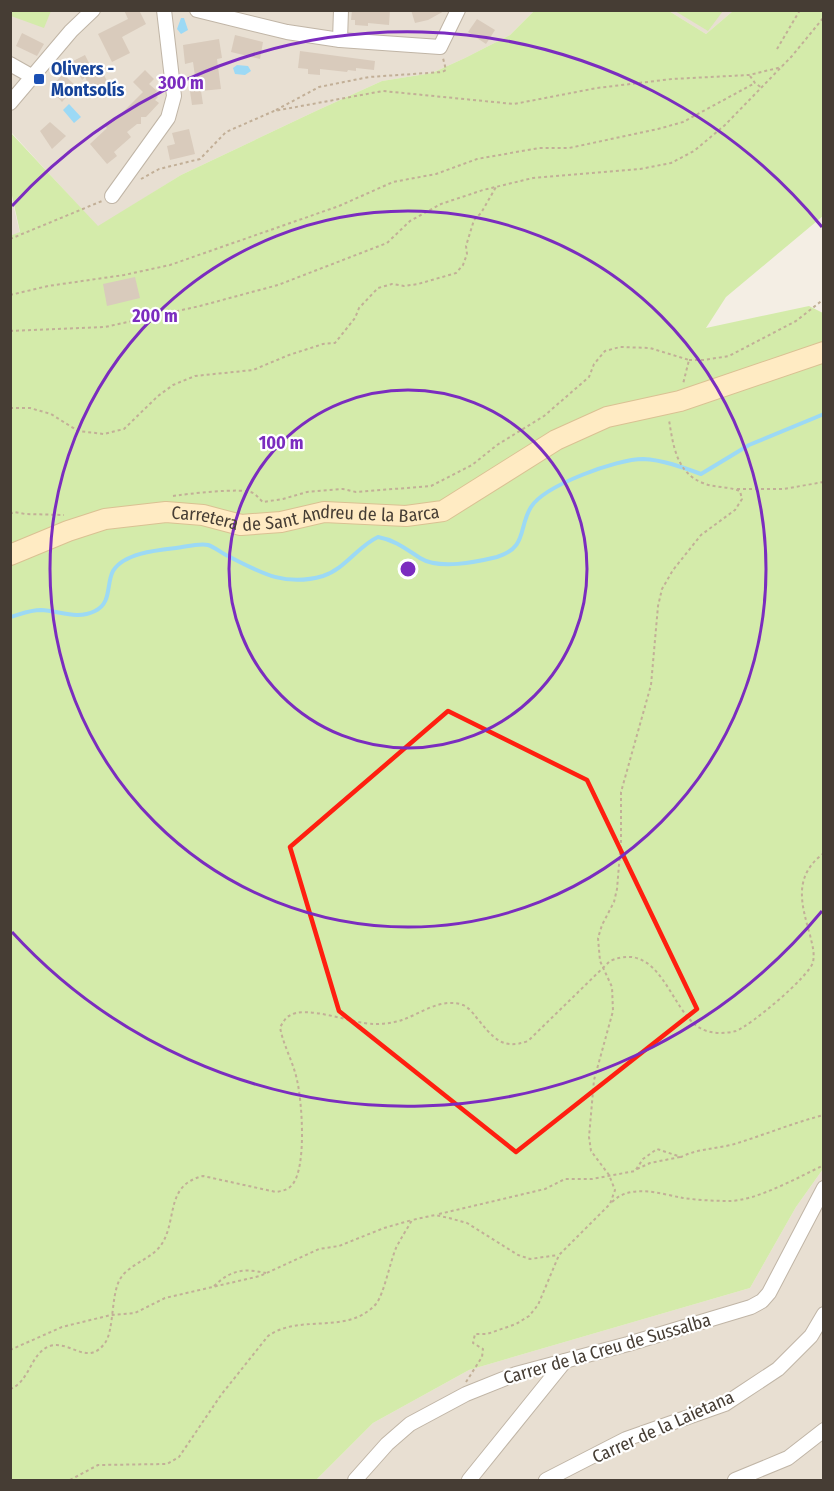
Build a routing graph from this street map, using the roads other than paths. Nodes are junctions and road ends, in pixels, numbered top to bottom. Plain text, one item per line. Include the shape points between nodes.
1 (93, 10) edge
2 (164, 10) edge
3 (197, 10) edge
4 (341, 10) edge
5 (458, 10) edge
6 (340, 40) junction
7 (10, 64) edge
8 (33, 76) junction
9 (10, 103) edge
10 (106, 199) road end
11 (824, 352) edge
12 (10, 555) edge
13 (824, 1188) edge
14 (824, 1314) edge
15 (565, 1361) junction
16 (824, 1430) edge
17 (356, 1480) edge
18 (469, 1480) edge
19 (546, 1480) edge
20 (735, 1480) edge

1 - 8 street
2 - 10 street via 174,96 168,118
3 - 6 street via 287,32
4 - 6 street
5 - 6 street via 440,47
7 - 8 street
8 - 9 street
11 - 12 street, Carretera de Sant Andreu de la Barca via 673,403 607,417 556,440 443,511 406,516 324,512 281,522 241,525 203,515 166,512 105,519
13 - 15 street, Carrer de la Creu de Sussalba via 762,1301
14 - 19 street, Carrer de la Laietana via 811,1336 778,1369 725,1404 626,1440
15 - 17 street, Carrer de la Creu de Sussalba via 506,1377 410,1424
15 - 18 street
16 - 20 street via 788,1458

